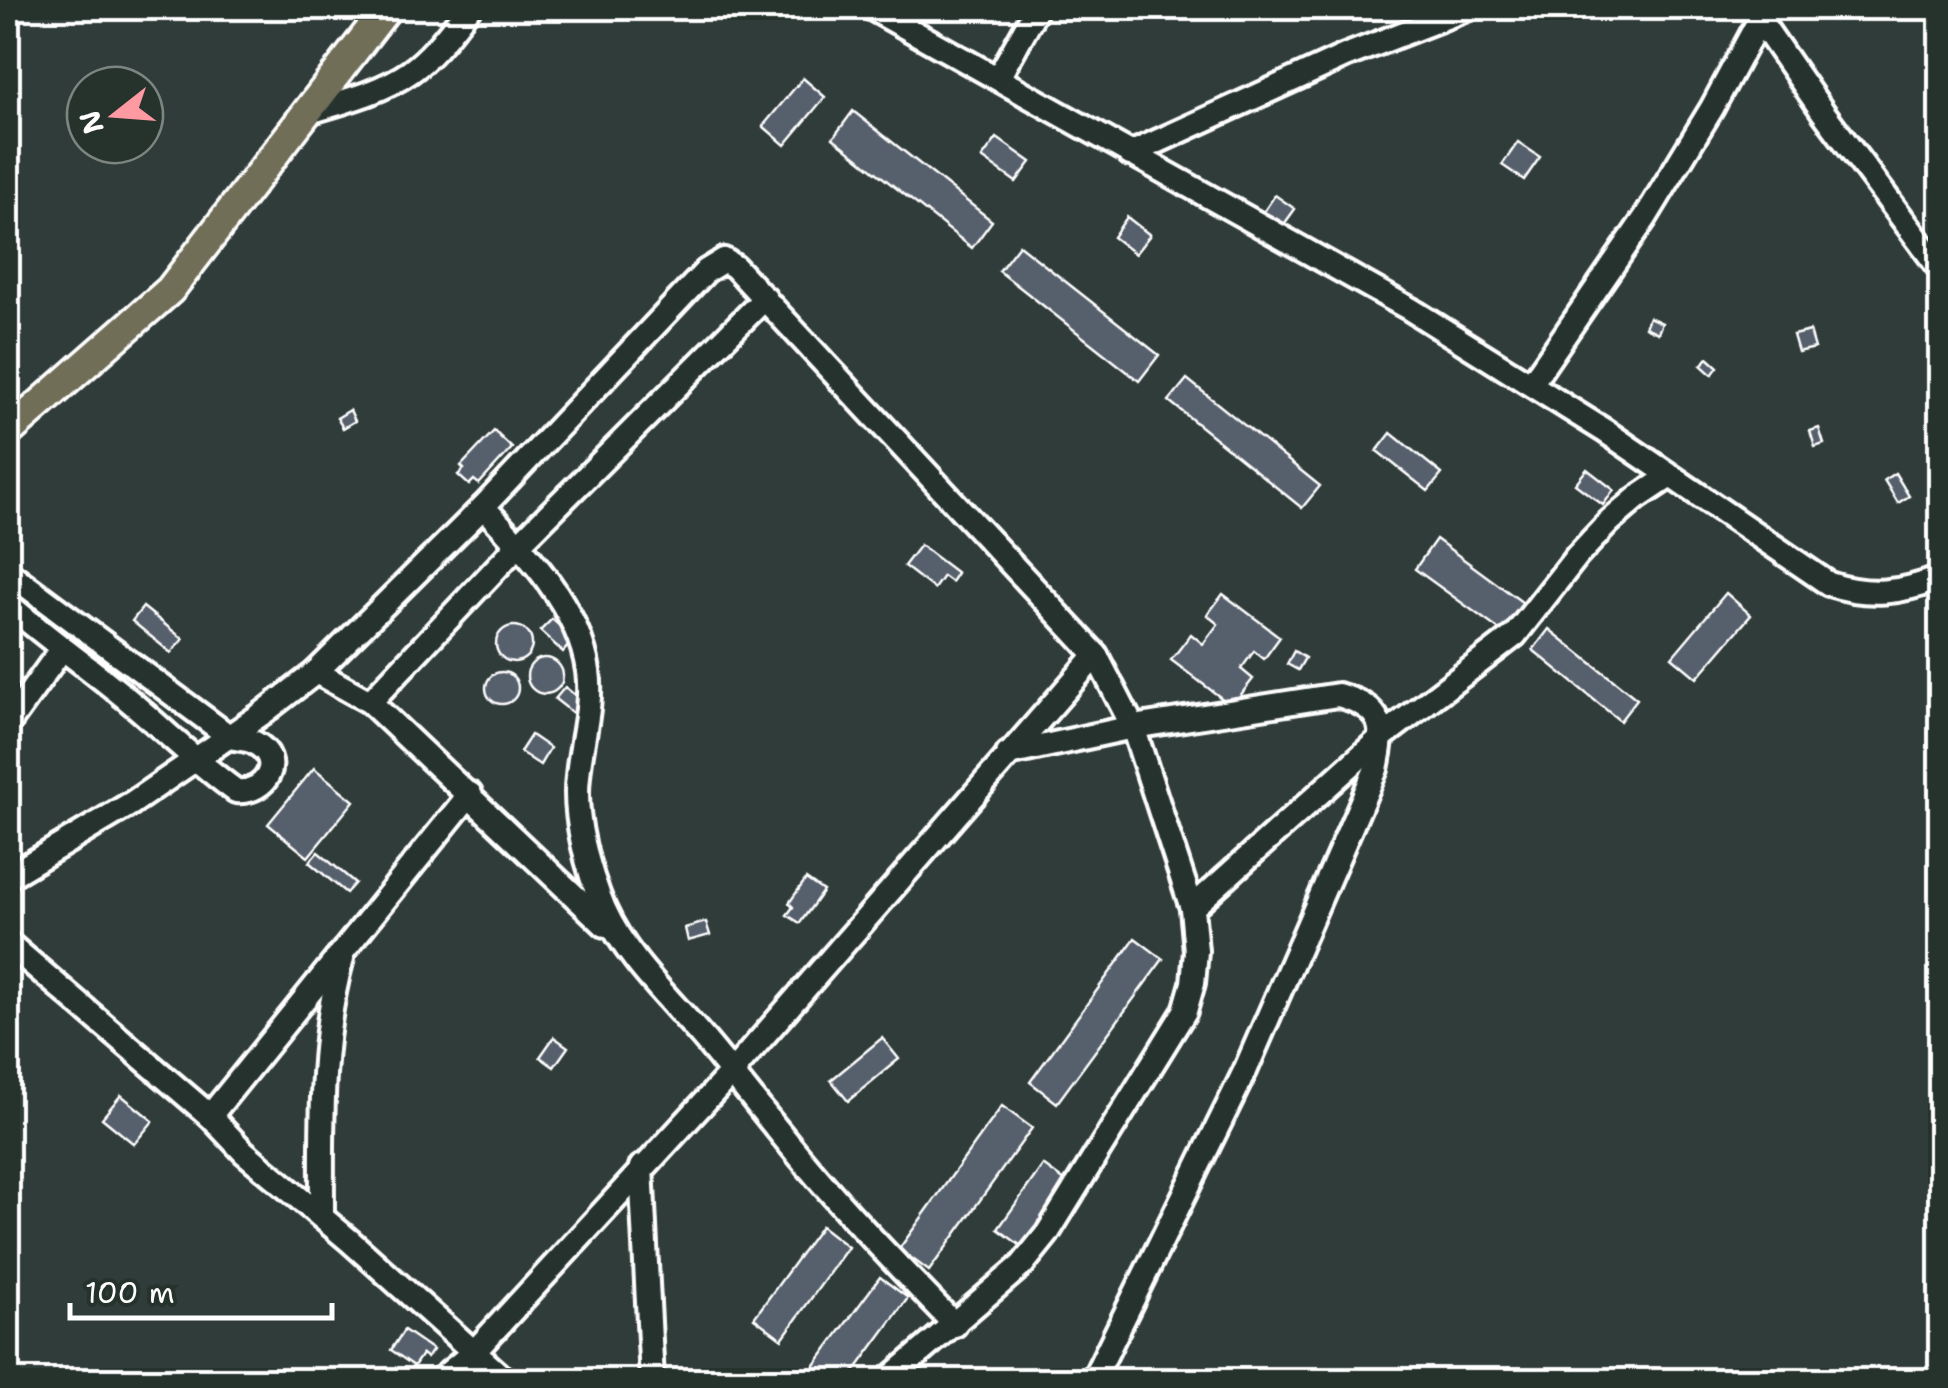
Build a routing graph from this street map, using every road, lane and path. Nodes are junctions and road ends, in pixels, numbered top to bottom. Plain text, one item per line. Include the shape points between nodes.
1 (386, 8) edge
2 (469, 8) edge
3 (871, 8) edge
4 (1037, 8) edge
5 (1469, 8) edge
6 (1755, 13) edge
7 (998, 78) junction
8 (306, 113) junction
9 (1130, 154) junction
10 (1940, 269) edge
11 (765, 298) junction
12 (1532, 384) junction
13 (8, 432) edge
14 (1670, 476) junction
15 (483, 507) junction
16 (518, 544) junction
17 (8, 572) edge
18 (1940, 578) edge
19 (8, 604) edge
20 (61, 650) junction
21 (1096, 655) junction
22 (316, 672) junction
23 (370, 702) junction
24 (8, 724) edge
25 (1133, 727) junction
26 (1383, 736) junction
27 (230, 737) junction
28 (1008, 754) junction
29 (194, 760) junction
30 (470, 794) junction
31 (8, 877) edge
32 (1192, 908) junction
33 (8, 943) edge
34 (621, 943) junction
35 (345, 950) junction
36 (732, 1072) junction
37 (210, 1116) junction
38 (641, 1167) junction
39 (322, 1217) junction
40 (954, 1324) junction
41 (474, 1352) junction
42 (440, 1380) edge
43 (505, 1380) edge
44 (652, 1380) edge
45 (888, 1380) edge
46 (1094, 1380) edge

1 - 8 main road
2 - 8 street via 409,72
3 - 7 street
4 - 7 street
5 - 9 street
6 - 10 street
6 - 12 street via 1712,108
7 - 9 street
8 - 13 main road via 170,290
9 - 12 street
11 - 15 street via 724,260 713,264
11 - 16 street
11 - 21 street
12 - 14 street
14 - 18 street via 1829,584 1884,594
14 - 26 street via 1609,522 1515,636
15 - 16 street
15 - 22 street
16 - 23 street
16 - 34 street via 559,600 588,669 577,782 581,823 590,868
17 - 27 street
19 - 20 street
20 - 24 street
20 - 29 street
21 - 25 street
21 - 28 street
22 - 23 street
22 - 27 street
23 - 30 street
25 - 26 street via 1338,695 1368,707
25 - 28 street
25 - 32 street
26 - 32 street
26 - 46 street via 1376,769 1245,1070
27 - 29 street
27 - 29 street via 265,752 271,767 257,790 236,792
28 - 36 street
29 - 31 street
30 - 34 street
30 - 35 street
32 - 40 street via 1196,950 1186,1011 1047,1234
33 - 37 street
34 - 36 street
35 - 37 street
35 - 39 street via 332,995 322,1104
36 - 38 street
36 - 40 street via 830,1192
37 - 39 street
38 - 41 street
38 - 44 street
39 - 41 street
40 - 45 street
41 - 42 street
41 - 43 street

